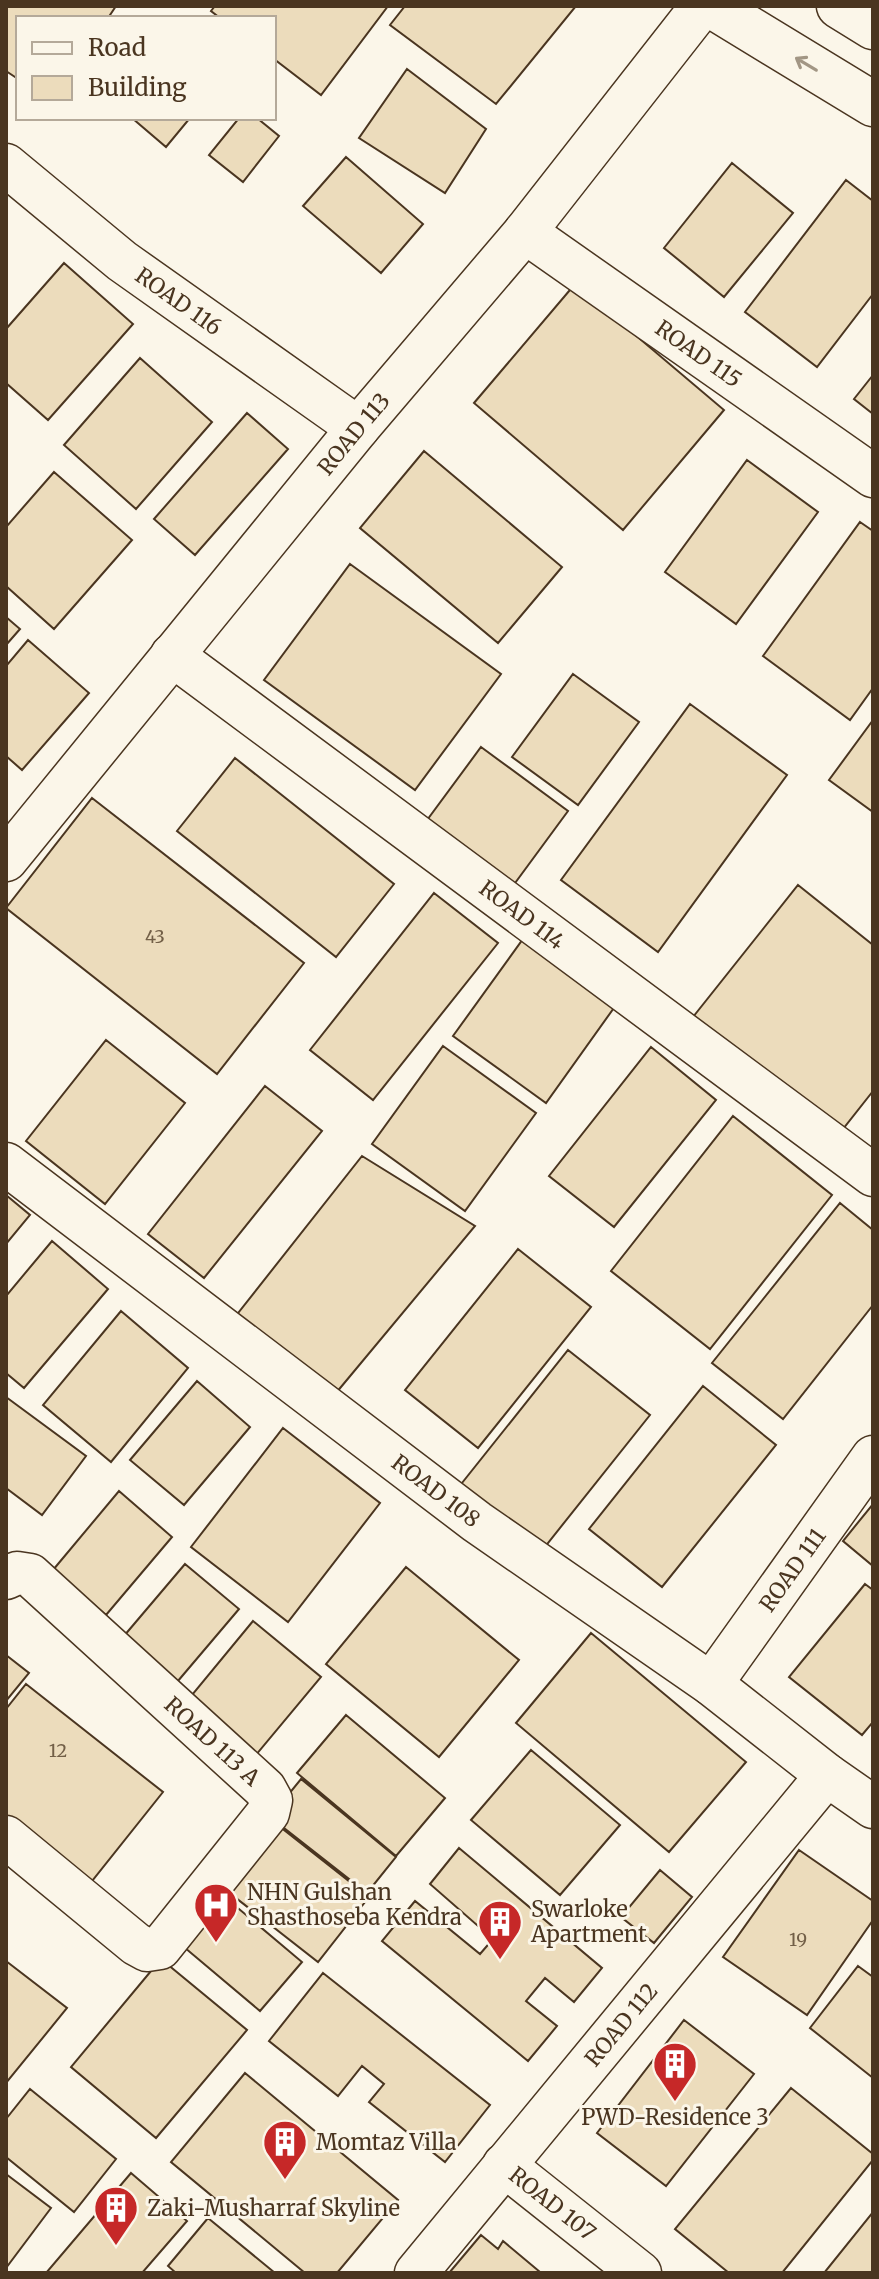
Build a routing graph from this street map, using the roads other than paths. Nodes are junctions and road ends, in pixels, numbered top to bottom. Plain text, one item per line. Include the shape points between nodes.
1 (702, 6) edge
2 (712, 6) edge
3 (873, 104) edge
4 (6, 165) edge
5 (525, 232) junction
6 (358, 428) junction
7 (873, 476) edge
8 (172, 655) junction
9 (9, 850) edge
10 (6, 1164) edge
11 (873, 1175) edge
12 (873, 1457) edge
13 (6, 1578) edge
14 (711, 1684) junction
15 (827, 1775) junction
16 (873, 1807) edge
17 (6, 1837) edge
18 (504, 2165) junction
19 (416, 2273) edge
20 (640, 2273) edge

1 - 5 street, ROAD 113
3 -> 2 main road
4 - 6 street, ROAD 116 via 122,261
5 - 6 street, ROAD 113
5 - 7 street, ROAD 115
6 - 8 street, ROAD 113
8 - 9 street, ROAD 113
8 - 11 street, ROAD 114
10 - 14 street, ROAD 108 via 477,1522
12 - 14 street, ROAD 111
13 - 17 street, ROAD 113 A via 30,1575 271,1800 268,1813 160,1948 147,1950
14 - 15 street, ROAD 108
15 - 16 street, ROAD 108
15 - 18 street, ROAD 112
18 - 19 street, ROAD 112
18 - 20 street, ROAD 107

